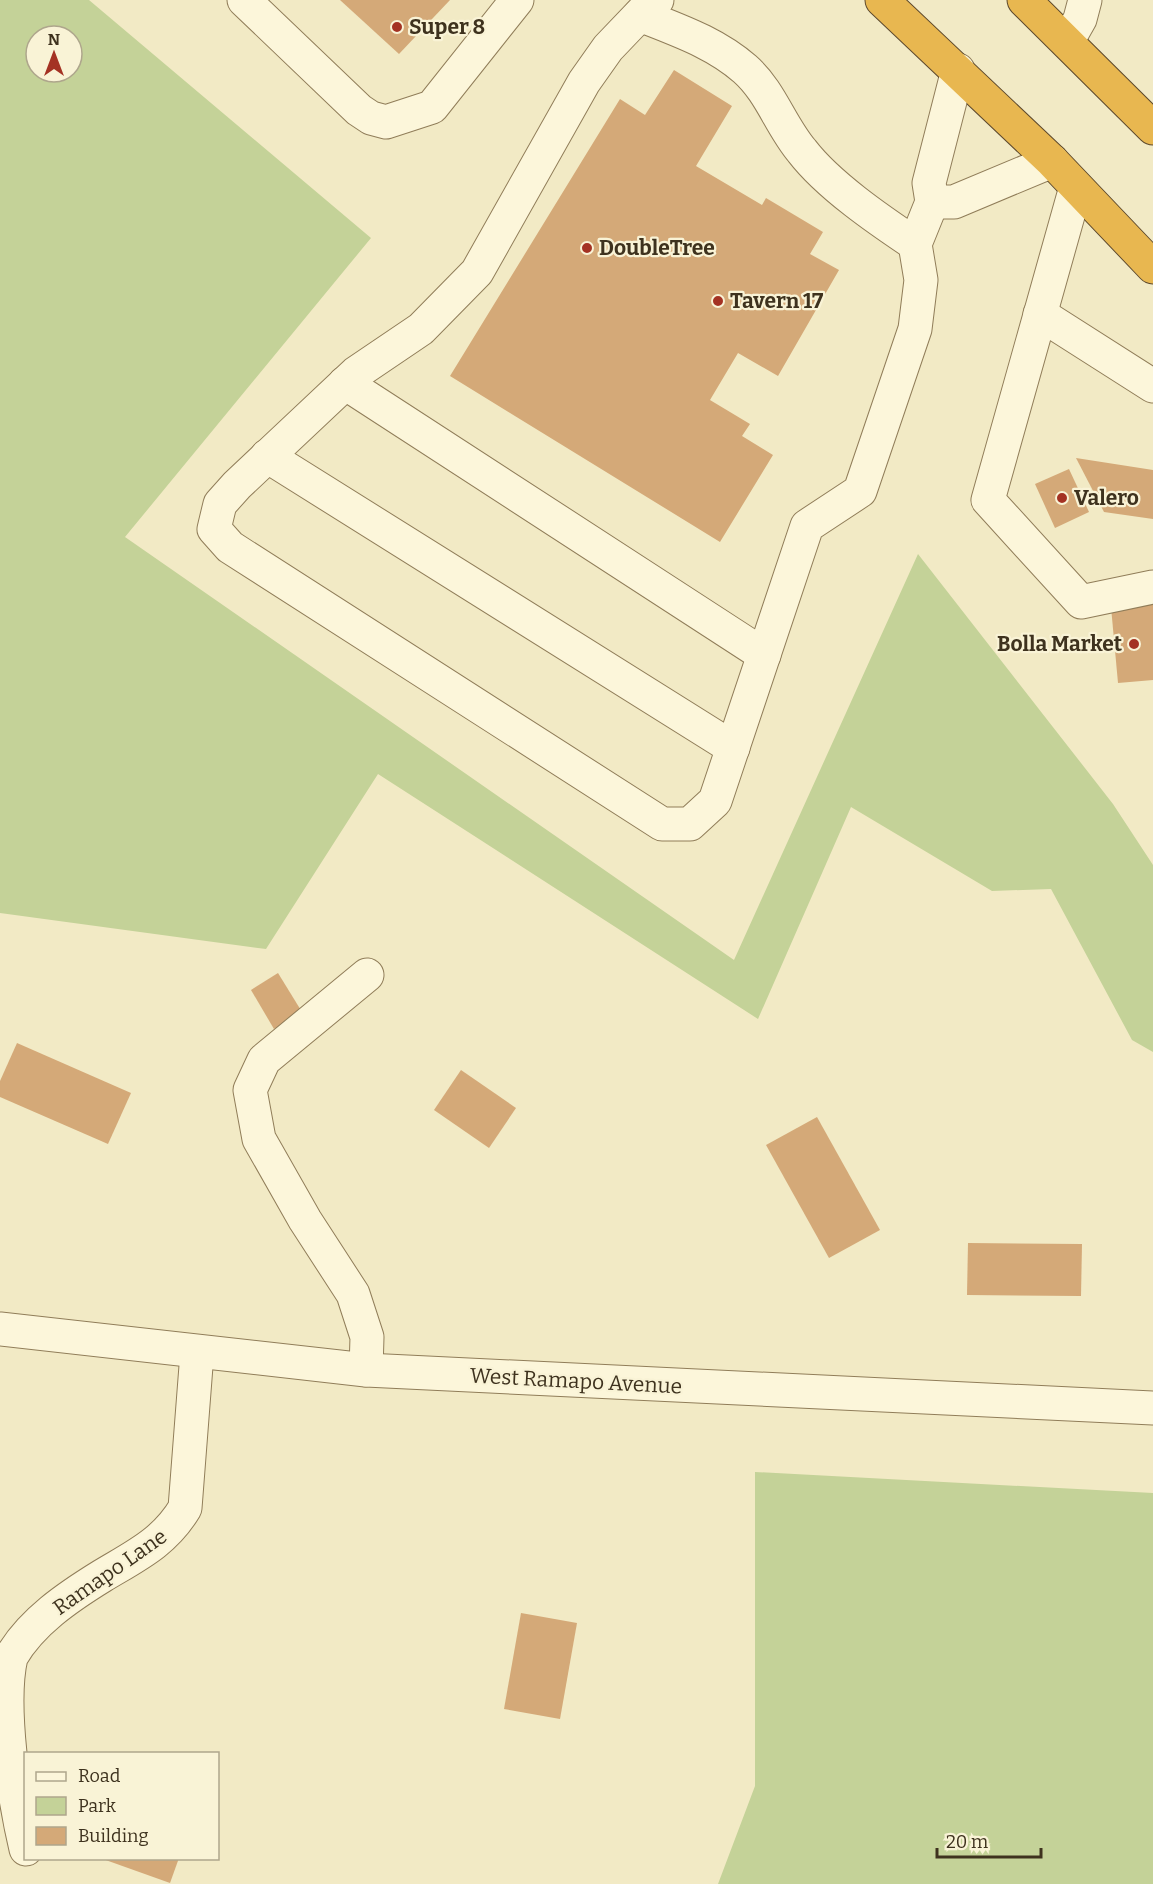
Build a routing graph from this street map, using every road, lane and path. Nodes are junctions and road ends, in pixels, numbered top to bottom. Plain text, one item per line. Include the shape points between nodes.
1 (244, 0) edge
2 (517, 0) edge
3 (882, 0) edge
4 (1024, 0) edge
5 (1085, 0) edge
6 (648, 7) edge
7 (1067, 42) junction
8 (958, 70) junction
9 (1153, 128) edge
10 (1052, 161) junction
11 (1076, 187) junction
12 (932, 202) junction
13 (915, 244) junction
14 (1153, 267) edge
15 (1040, 315) junction
16 (345, 383) junction
17 (1153, 386) edge
18 (267, 456) junction
19 (1153, 587) edge
20 (764, 655) junction
21 (733, 748) junction
22 (367, 975) dead end
23 (0, 1329) edge
24 (197, 1353) junction
25 (366, 1370) junction
26 (1153, 1408) edge
27 (24, 1841) edge

1 - 2 street via 359,110 386,122 432,107
3 - 8 highway
4 - 7 highway
5 - 7 street
6 - 13 street via 719,49 746,70 767,92 802,151 880,221
6 - 16 street via 608,48 584,82 477,272 421,329
7 - 9 highway
8 - 10 highway
8 - 12 street via 929,183
10 - 11 highway
10 - 12 street via 954,202
11 - 14 highway
11 - 15 street
12 - 13 street
13 - 20 street via 921,280 915,329 860,491 807,526
15 - 17 street
15 - 19 street via 988,500 1081,602
16 - 18 street
16 - 20 street
18 - 21 street
18 - 21 street via 220,504 214,528 230,547 662,824 690,824 715,801
20 - 21 street
22 - 25 street via 264,1060 250,1090 259,1139 353,1294 367,1337
23 - 24 street, West Ramapo Avenue
24 - 25 street, West Ramapo Avenue
24 - 27 street, Ramapo Lane via 185,1508 174,1526 159,1541 67,1598 28,1634 10,1658 2,1684 1,1726 7,1772
25 - 26 street, West Ramapo Avenue

